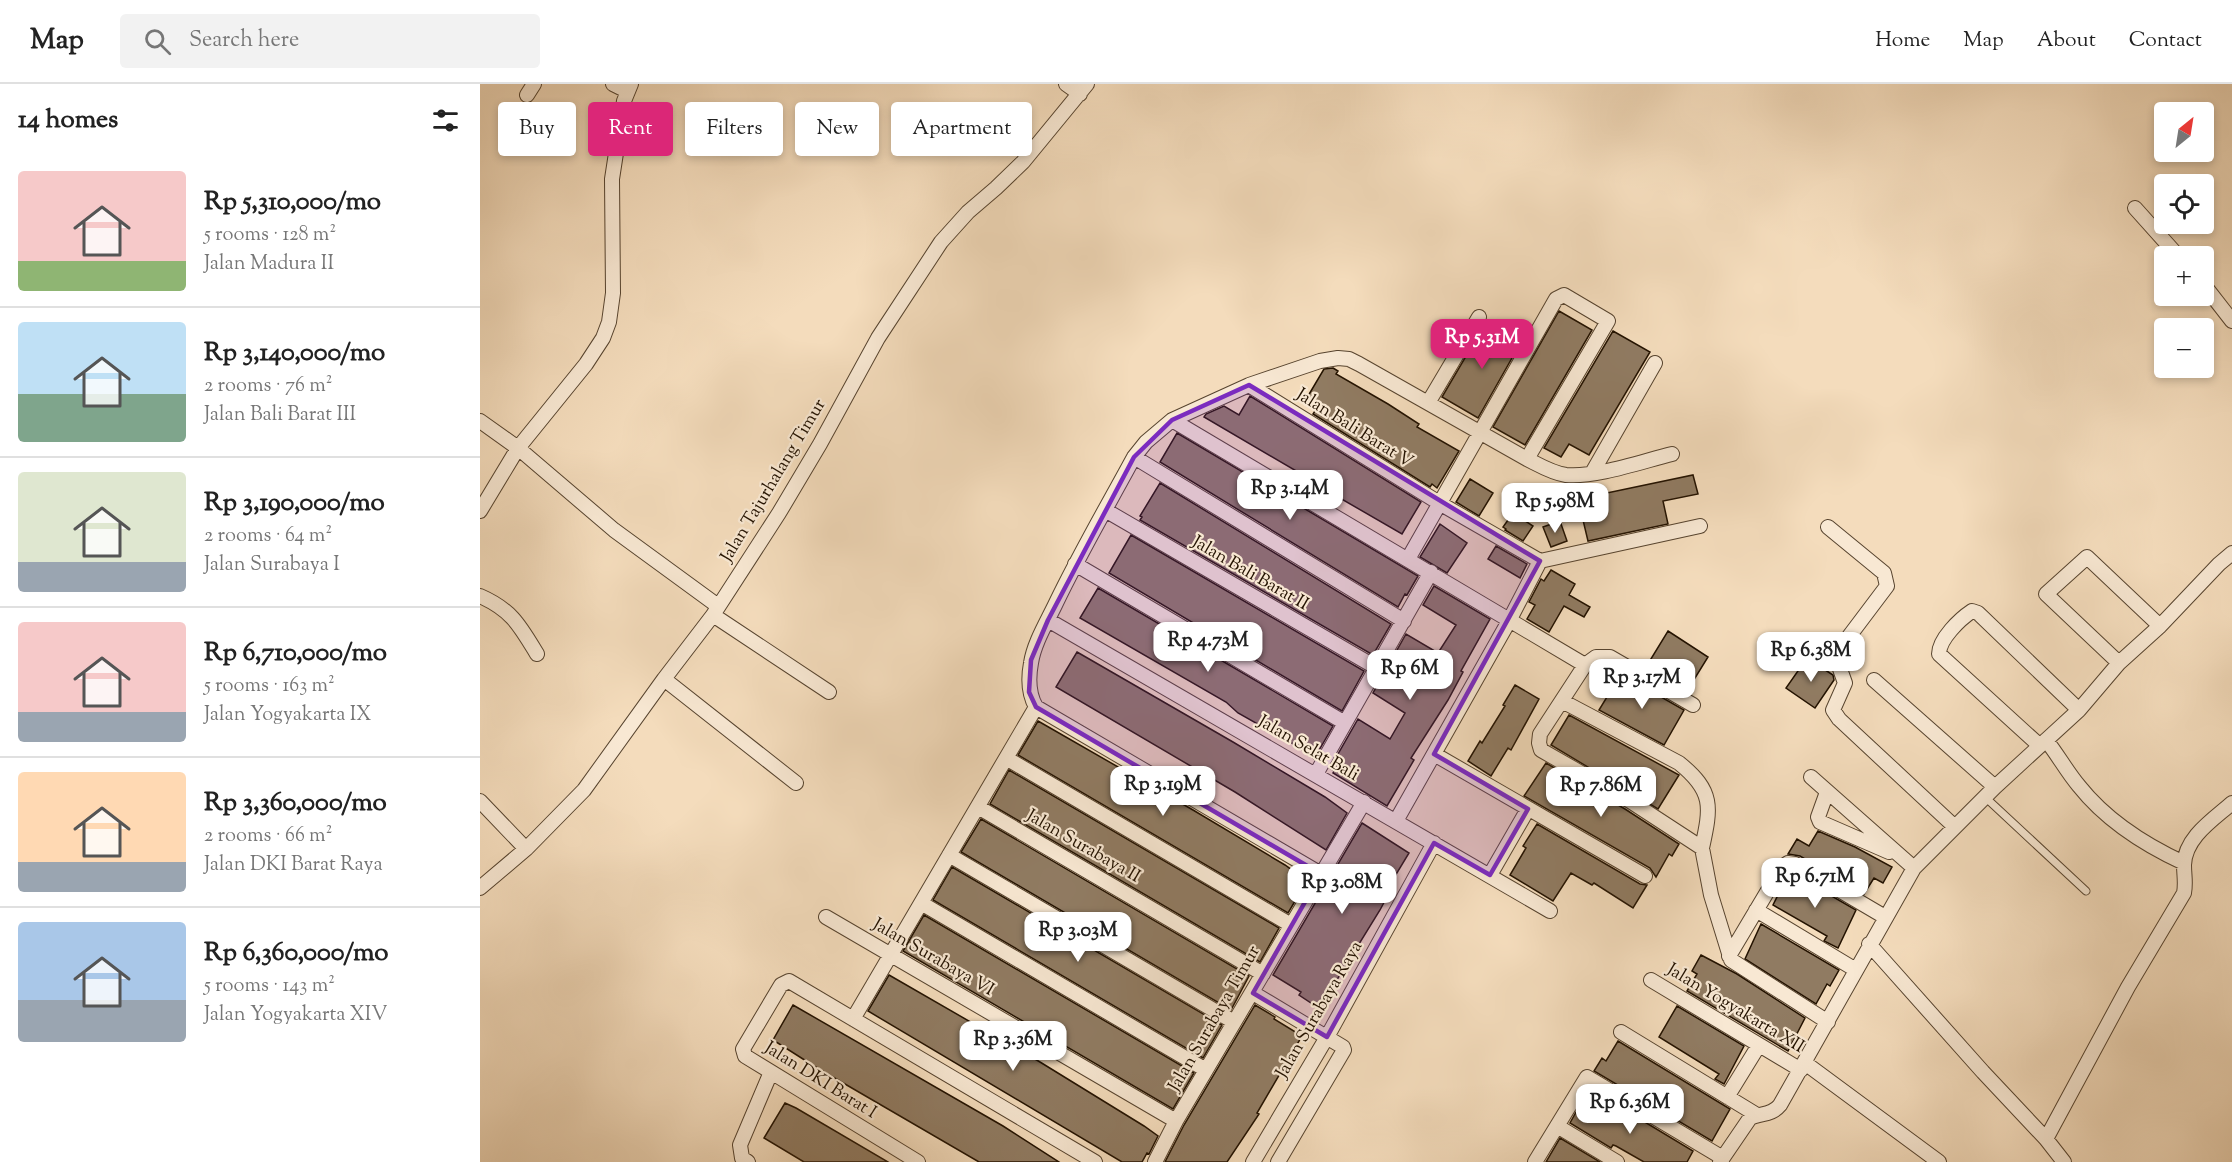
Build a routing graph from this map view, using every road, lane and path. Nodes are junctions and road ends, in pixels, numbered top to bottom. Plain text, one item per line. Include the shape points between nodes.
1 (613, 84) edge
2 (1066, 84) edge
3 (629, 87) edge
4 (1083, 89) edge
5 (2135, 208) dead end
6 (2169, 246) edge
7 (2214, 298) edge
8 (1479, 317) dead end
9 (2232, 321) edge
10 (1655, 363) dead end
11 (1249, 386) junction
12 (1428, 403) junction
13 (1172, 420) junction
14 (480, 421) edge
15 (1479, 433) junction
16 (518, 448) junction
17 (1672, 454) dead end
18 (1134, 457) junction
19 (1527, 459) junction
20 (1592, 473) junction
21 (1441, 504) junction
22 (1105, 510) junction
23 (480, 512) edge
24 (1700, 526) dead end
25 (1828, 527) dead end
26 (2232, 554) edge
27 (1408, 559) junction
28 (1540, 561) junction
29 (1075, 564) junction
30 (1431, 572) junction
31 (480, 596) edge
32 (716, 610) junction
33 (1047, 620) junction
34 (1404, 621) junction
35 (1509, 621) junction
36 (2160, 626) junction
37 (537, 654) dead end
38 (2118, 663) junction
39 (1585, 665) junction
40 (1377, 668) junction
41 (664, 679) junction
42 (1874, 680) dead end
43 (829, 692) dead end
44 (1562, 701) junction
45 (1693, 705) dead end
46 (1036, 707) junction
47 (2079, 710) junction
48 (1345, 723) junction
49 (2043, 743) junction
50 (1434, 754) junction
51 (1006, 758) junction
52 (1316, 774) junction
53 (1811, 777) dead end
54 (796, 783) dead end
55 (1827, 792) junction
56 (1990, 792) junction
57 (480, 801) edge
58 (1364, 802) junction
59 (2232, 803) edge
60 (978, 807) junction
61 (1528, 809) junction
62 (1396, 821) junction
63 (1955, 827) junction
64 (1434, 843) junction
65 (1702, 848) junction
66 (526, 849) junction
67 (949, 855) junction
68 (1902, 858) junction
69 (2184, 863) junction
70 (1914, 868) junction
71 (1321, 874) junction
72 (1490, 875) junction
73 (1645, 876) dead end
74 (480, 888) edge
75 (2086, 891) dead end
76 (921, 903) junction
77 (1756, 910) junction
78 (1550, 911) dead end
79 (826, 917) dead end
80 (1886, 917) junction
81 (1291, 925) junction
82 (1869, 944) junction
83 (891, 954) junction
84 (1729, 956) junction
85 (1856, 970) junction
86 (1263, 974) junction
87 (1651, 980) dead end
88 (1253, 993) junction
89 (853, 1019) junction
90 (1234, 1022) junction
91 (1828, 1022) junction
92 (1621, 1032) dead end
93 (1327, 1037) junction
94 (1759, 1045) junction
95 (1803, 1066) junction
96 (1206, 1070) junction
97 (771, 1072) junction
98 (1727, 1097) junction
99 (1757, 1115) junction
100 (1176, 1121) junction
101 (1557, 1126) junction
102 (2046, 1139) junction
103 (1721, 1160) edge
104 (748, 1162) edge
105 (918, 1162) edge
106 (1095, 1162) edge
107 (1155, 1162) edge
108 (1253, 1162) edge
109 (1278, 1162) edge
110 (1535, 1162) edge
111 (1617, 1162) edge
112 (1939, 1162) edge
113 (2064, 1162) edge

1 - 3 street
2 - 4 street
3 - 16 street via 612,179 613,293 609,322 586,364
4 - 32 street, Jalan Tajurhalang Timur via 1023,162 968,212 930,257 878,338 779,513
5 - 6 street
7 - 9 street
8 - 12 street
10 - 20 street
11 - 12 street via 1320,361 1349,359
11 - 13 street
11 - 21 street, Jalan Bali Barat V
12 - 15 street
13 - 18 street
13 - 27 street
14 - 16 street
15 - 19 street
15 - 19 street via 1556,299 1564,295 1608,321
15 - 21 street
16 - 23 street
16 - 32 street
17 - 20 street
18 - 22 street
18 - 34 street
19 - 20 street via 1566,475
21 - 27 street
21 - 28 street, Jalan Bali Barat V
22 - 29 street
22 - 40 street, Jalan Bali Barat II
24 - 28 street
25 - 63 street via 1884,573 1887,586 1835,655 1845,683 1833,710
26 - 36 street
27 - 30 street
28 - 35 street
29 - 33 street
29 - 48 street
30 - 34 street
30 - 35 street
31 - 37 street via 503,607
32 - 41 street, Jalan Tajurhalang Timur
32 - 43 street
33 - 46 street via 1031,660 1029,692
33 - 52 street, Jalan Selat Bali
34 - 40 street
35 - 39 street
35 - 50 street
36 - 38 street
36 - 38 street via 2087,556 2046,594
38 - 47 street
39 - 44 street
39 - 45 street via 1596,657 1610,657
40 - 48 street
41 - 54 street
41 - 66 street, Jalan Tajurhalang Timur via 584,790
42 - 56 street
44 - 65 street via 1693,774 1709,805
44 - 65 street via 1540,734 1541,750
46 - 51 street
46 - 71 street
47 - 49 street
47 - 49 street via 1972,611 1952,630 1939,654
48 - 52 street
49 - 56 street
49 - 69 street via 2094,803 2144,842
50 - 61 street
50 - 62 street
51 - 60 street
51 - 81 street
52 - 58 street, Jalan Selat Bali
53 - 55 street
55 - 68 street
55 - 68 street via 1818,817 1820,822
56 - 63 street
56 - 75 lane
57 - 66 street
58 - 62 street, Jalan Selat Bali
58 - 71 street, Jalan Surabaya Timur
59 - 69 street via 2199,832
60 - 67 street
60 - 86 street, Jalan Surabaya II
61 - 72 street
61 - 73 street
62 - 64 street, Jalan Selat Bali
63 - 70 street
64 - 72 street, Jalan Selat Bali
64 - 93 street, Jalan Surabaya Raya
65 - 84 street
66 - 74 street, Jalan Tajurhalang Timur
67 - 76 street
67 - 90 street
68 - 70 street
69 - 102 street via 2184,893
70 - 80 street
71 - 81 street, Jalan Surabaya Timur
72 - 78 street, Jalan Selat Bali
76 - 83 street
76 - 96 street
77 - 80 street via 1788,863
77 - 84 street
77 - 85 street
79 - 83 street, Jalan Surabaya VI
80 - 82 street
81 - 86 street, Jalan Surabaya Timur
82 - 85 street
82 - 102 street
83 - 89 street
83 - 100 street, Jalan Surabaya VI
84 - 91 street via 1734,964
85 - 91 street
86 - 88 street, Jalan Surabaya Timur
87 - 94 street, Jalan Yogyakarta XII
88 - 90 street, Jalan Surabaya Timur
88 - 93 street
89 - 97 street, Jalan DKI Barat I via 789,981 781,985 743,1052
89 - 106 street
90 - 96 street, Jalan Surabaya Timur
91 - 95 street
92 - 98 street
93 - 108 street, Jalan Surabaya Raya
93 - 109 street via 1344,1050
94 - 95 street, Jalan Yogyakarta XII
94 - 98 street
95 - 99 street via 1776,1110
95 - 112 street, Jalan Yogyakarta XII
96 - 100 street, Jalan Surabaya Timur
97 - 104 street via 740,1146 742,1158
97 - 105 street, Jalan DKI Barat I
98 - 99 street
99 - 103 street via 1745,1124
100 - 107 street, Jalan Surabaya Timur
101 - 103 street via 1587,1077
101 - 110 street
101 - 111 street
102 - 113 street

